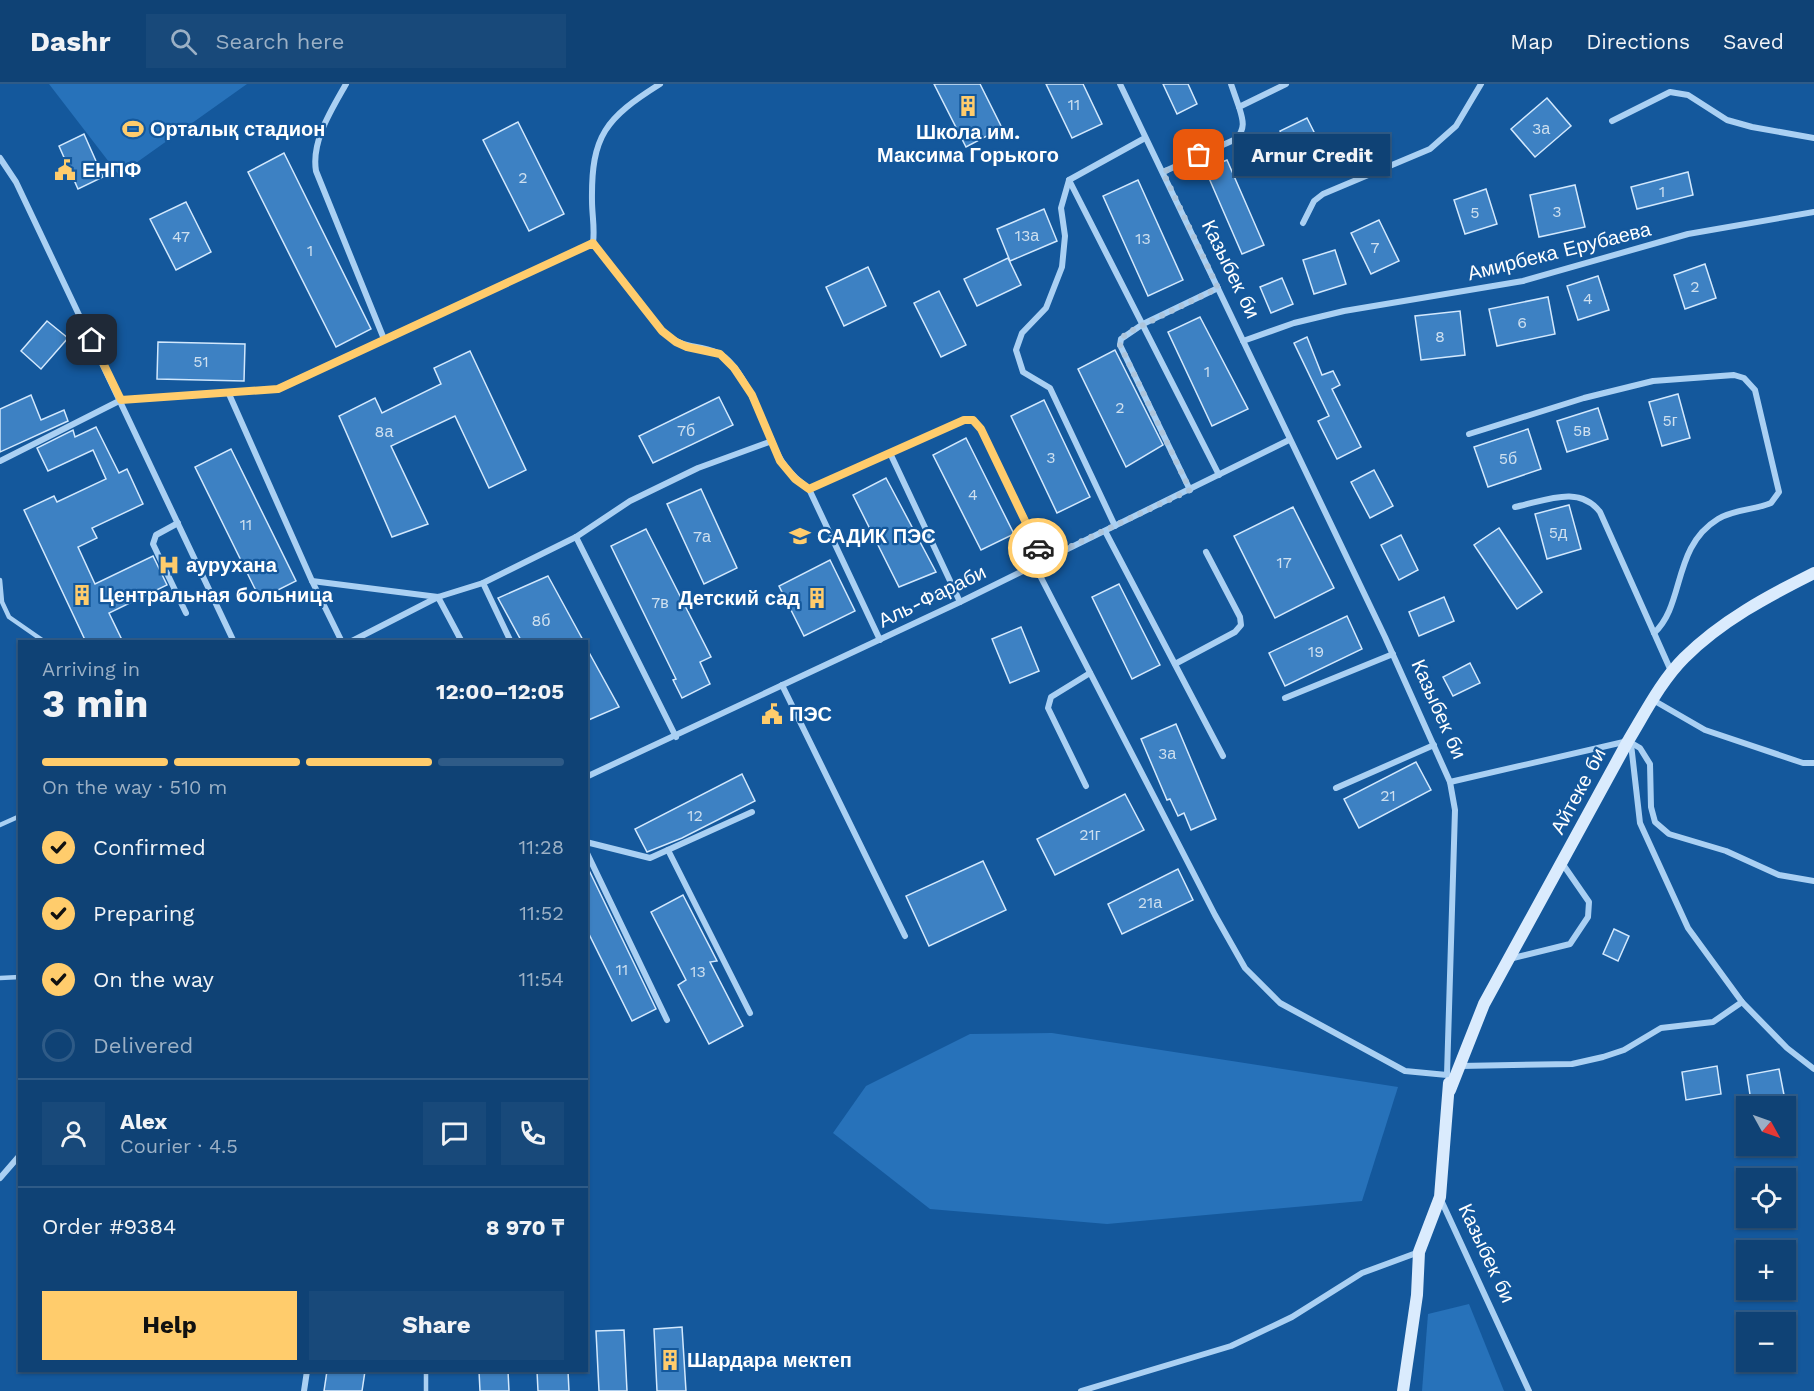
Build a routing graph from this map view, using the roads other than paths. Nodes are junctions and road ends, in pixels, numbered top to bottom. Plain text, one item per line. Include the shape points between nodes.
1 (346, 84) edge
2 (660, 84) edge
3 (1120, 84) edge
4 (1231, 84) edge
5 (1286, 84) edge
6 (1481, 84) edge
7 (1239, 107) junction
8 (1612, 121) dead end
9 (1145, 138) junction
10 (1814, 138) edge
11 (0, 158) edge
12 (1163, 172) junction
13 (1069, 180) junction
14 (1814, 212) edge
15 (1303, 223) dead end
16 (593, 243) junction
17 (1218, 288) junction
18 (1143, 324) junction
19 (384, 339) junction
20 (1244, 340) junction
21 (229, 394) junction
22 (121, 400) junction
23 (1469, 434) dead end
24 (1289, 440) junction
25 (772, 441) junction
26 (890, 453) junction
27 (0, 461) edge
28 (1219, 475) junction
29 (809, 489) junction
30 (1190, 490) junction
31 (1515, 507) dead end
32 (178, 523) junction
33 (1115, 526) junction
34 (1105, 531) junction
35 (576, 537) junction
36 (1206, 552) dead end
37 (1044, 559) junction
38 (1034, 564) junction
39 (1814, 573) edge
40 (0, 580) edge
41 (312, 581) junction
42 (483, 583) junction
43 (438, 597) junction
44 (960, 602) junction
45 (186, 613) dead end
46 (1654, 633) junction
47 (42, 640) edge
48 (233, 640) edge
49 (341, 640) edge
50 (354, 640) edge
51 (461, 640) edge
52 (510, 640) edge
53 (880, 640) junction
54 (1393, 654) junction
55 (1175, 664) junction
56 (1090, 673) junction
57 (1672, 674) junction
58 (782, 685) junction
59 (1285, 698) dead end
60 (1653, 700) junction
61 (676, 737) junction
62 (1629, 742) junction
63 (1434, 745) junction
64 (1223, 756) dead end
65 (1814, 763) edge
66 (588, 776) edge
67 (1450, 782) junction
68 (1086, 786) dead end
69 (1336, 788) dead end
70 (752, 812) dead end
71 (18, 817) edge
72 (0, 825) edge
73 (588, 843) edge
74 (668, 850) junction
75 (588, 855) edge
76 (1562, 863) junction
77 (1814, 881) edge
78 (905, 936) dead end
79 (1509, 959) junction
80 (18, 977) edge
81 (0, 978) edge
82 (1742, 1002) junction
83 (750, 1013) dead end
84 (667, 1020) dead end
85 (1460, 1066) junction
86 (1814, 1069) edge
87 (1448, 1075) junction
88 (1450, 1090) junction
89 (18, 1157) edge
90 (0, 1178) edge
91 (1440, 1197) junction
92 (1419, 1252) junction
93 (307, 1372) edge
94 (426, 1372) edge
95 (304, 1391) edge
96 (426, 1391) edge
97 (1081, 1391) edge
98 (1403, 1391) edge
99 (1529, 1391) edge

1 - 19 street via 328,118 314,158
2 - 16 street via 613,117 596,149 592,175
3 - 9 street, Казыбек би
4 - 7 street
5 - 7 street
6 - 15 street via 1456,126 1430,149 1323,194 1314,201
7 - 12 street via 1243,132 1236,139
8 - 10 street via 1670,92 1688,95 1727,120
9 - 12 street, Казыбек би
9 - 13 street
11 - 22 street
12 - 17 street, Казыбек би
13 - 18 street
13 - 33 street via 1061,208 1065,236 1062,267 1046,308 1022,333 1016,350 1023,372 1050,388
14 - 20 street, Амирбека Ерубаева via 1688,234 1523,281 1344,311
16 - 19 street
16 - 25 street via 662,331 687,347 720,354 734,368 752,395
17 - 18 street
17 - 20 street, Казыбек би
18 - 28 street
18 - 30 street via 1127,333 1120,345
19 - 21 street via 278,389
20 - 24 street, Казыбек би
21 - 22 street
21 - 41 street
22 - 27 street
22 - 32 street
23 - 46 street via 1653,381 1734,375 1750,382 1779,492 1771,503 1720,518 1702,533 1686,558 1665,621
24 - 28 street, Аль-Фараби
24 - 54 street, Казыбек би
25 - 29 street via 783,466
25 - 35 street via 698,468 630,501
26 - 29 street
26 - 37 street via 964,420 973,420 981,429
26 - 44 street
28 - 30 street, Аль-Фараби
29 - 53 street
30 - 33 street, Аль-Фараби
31 - 46 street via 1575,495 1593,503
32 - 45 street via 156,535 153,544
32 - 48 street
33 - 34 street, Аль-Фараби
34 - 37 street, Аль-Фараби
34 - 55 street
35 - 42 street
35 - 61 street
36 - 55 street via 1241,624 1235,632
37 - 38 street, Аль-Фараби
38 - 44 street, Аль-Фараби
38 - 56 street
39 - 57 street, Айтеке би via 1727,623 1684,658
40 - 47 lane via 2,602 9,616
41 - 43 street
41 - 49 street
42 - 43 street
42 - 52 street
43 - 50 street
43 - 51 street
44 - 53 street, Аль-Фараби
46 - 57 street
53 - 58 street, Аль-Фараби
54 - 59 street
54 - 63 street, Казыбек би
55 - 64 street
56 - 68 street via 1051,697 1048,703
56 - 87 street via 1245,968 1280,1003 1326,1030 1405,1071
57 - 60 street, Айтеке би
58 - 61 street, Аль-Фараби
58 - 78 street
60 - 62 street, Айтеке би
60 - 65 street via 1705,730 1803,763
61 - 66 street, Аль-Фараби
62 - 67 street
62 - 76 street, Айтеке би
62 - 77 street via 1640,748 1650,764 1655,822 1669,834 1726,851 1779,874
62 - 82 street via 1640,823 1656,861 1688,928
63 - 67 street, Казыбек би
63 - 69 street
67 - 87 street, Казыбек би via 1455,810
70 - 74 street
71 - 72 lane
73 - 74 street via 641,858
74 - 83 street
75 - 84 street
76 - 79 street, Айтеке би
76 - 79 street via 1589,902 1587,917 1570,944
79 - 85 street, Айтеке би via 1484,1004
80 - 81 lane
82 - 85 street via 1713,1022 1661,1028 1603,1058 1572,1064
82 - 86 street via 1787,1048
85 - 88 street, Айтеке би
87 - 88 street, Казыбек би
88 - 91 street, Казыбек би
89 - 90 street
91 - 92 street
91 - 99 street, Казыбек би
92 - 97 street via 1362,1273 1293,1317 1231,1346
92 - 98 street
93 - 95 street
94 - 96 lane

